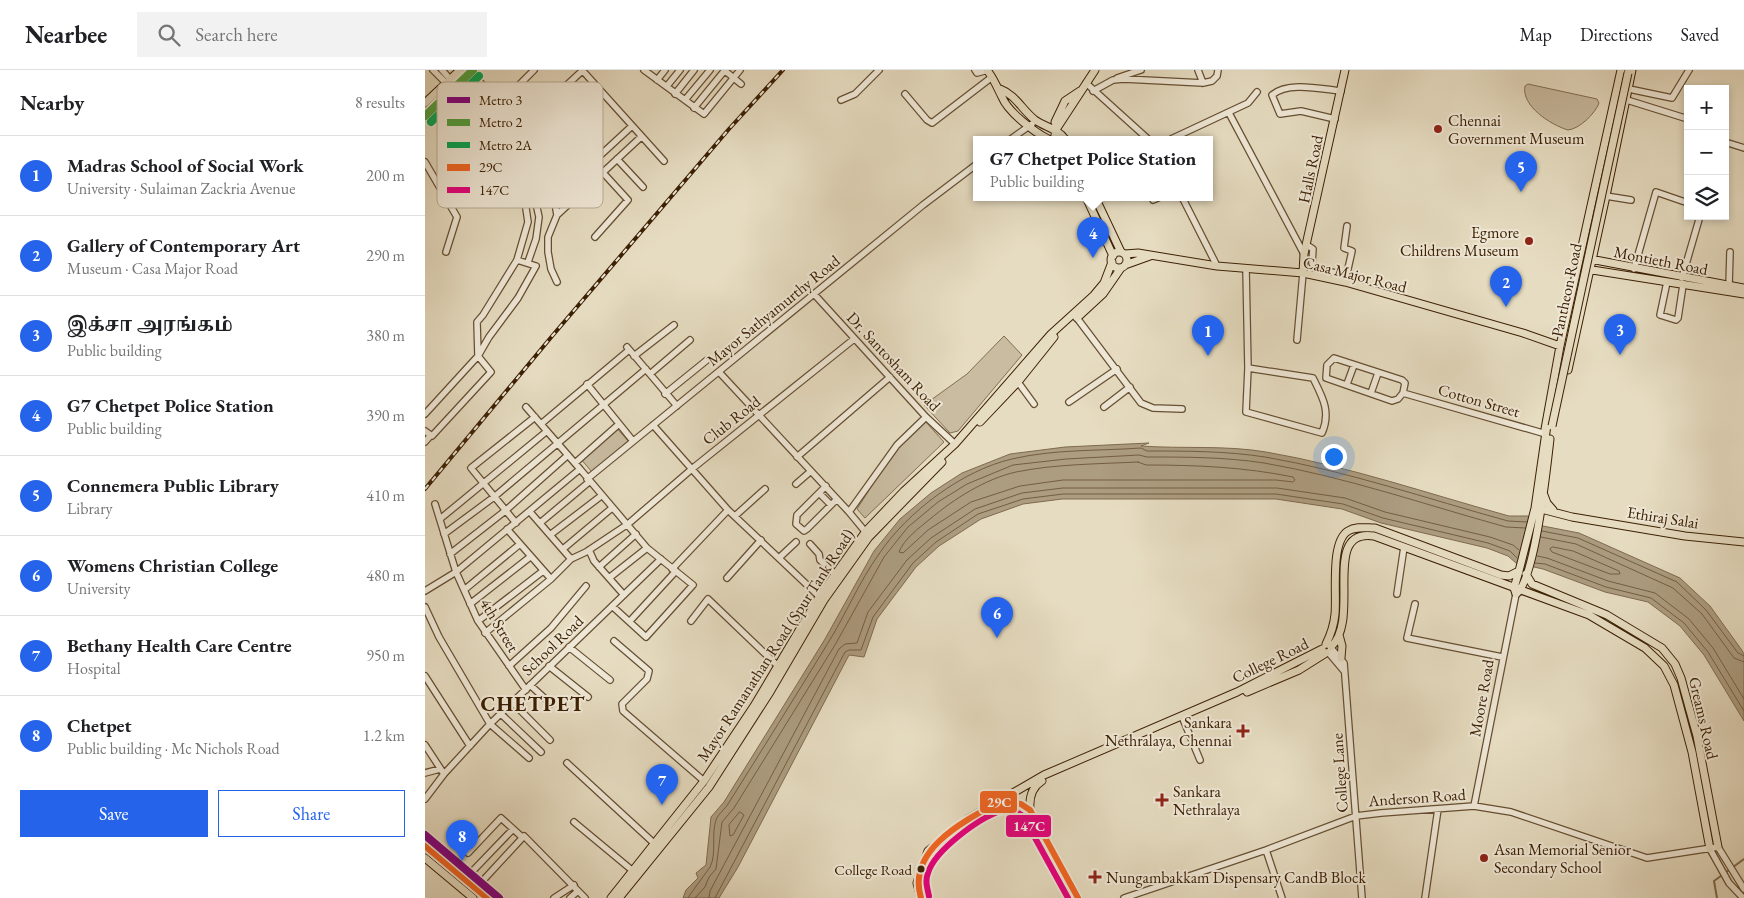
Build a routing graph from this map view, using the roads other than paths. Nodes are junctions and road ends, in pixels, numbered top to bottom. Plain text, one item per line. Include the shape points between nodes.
1 (433, 70) edge
2 (442, 70) edge
3 (460, 70) edge
4 (534, 70) edge
5 (582, 70) edge
6 (665, 70) edge
7 (680, 70) edge
8 (694, 70) edge
9 (710, 70) edge
10 (725, 70) edge
11 (740, 70) edge
12 (879, 70) edge
13 (975, 70) edge
14 (1095, 70) edge
15 (1141, 70) edge
16 (1198, 70) edge
17 (1218, 70) edge
18 (1345, 70) edge
19 (1689, 70) edge
20 (471, 71) edge
21 (647, 71) edge
22 (1626, 71) edge
23 (989, 72) edge
24 (733, 78) junction
25 (657, 80) junction
26 (1113, 80) junction
27 (448, 81) junction
28 (460, 82) edge
29 (480, 82) edge
30 (522, 82) edge
31 (569, 82) edge
32 (593, 82) edge
33 (1203, 83) junction
34 (741, 84) dead end
35 (667, 86) junction
36 (1084, 86) junction
37 (1629, 88) junction
38 (1000, 89) junction
39 (1093, 91) junction
40 (1341, 91) junction
41 (437, 92) edge
42 (1257, 92) dead end
43 (603, 94) edge
44 (675, 94) junction
45 (905, 94) dead end
46 (685, 100) junction
47 (841, 100) dead end
48 (1627, 100) junction
49 (425, 103) edge
50 (437, 104) edge
51 (694, 108) junction
52 (1229, 113) junction
53 (425, 115) edge
54 (1335, 118) junction
55 (1684, 118) edge
56 (1036, 120) junction
57 (632, 126) junction
58 (1029, 128) junction
59 (1057, 130) junction
60 (641, 136) junction
61 (1016, 136) edge
62 (1043, 136) edge
63 (1055, 136) edge
64 (1062, 136) edge
65 (1145, 136) edge
66 (1177, 136) edge
67 (1729, 143) edge
68 (1744, 148) edge
69 (603, 153) edge
70 (617, 159) junction
71 (663, 161) dead end
72 (425, 162) edge
73 (973, 167) edge
74 (603, 172) edge
75 (603, 174) edge
76 (437, 183) edge
77 (643, 187) dead end
78 (1607, 196) junction
79 (1631, 200) dead end
80 (1088, 201) edge
81 (1097, 201) edge
82 (1184, 201) edge
83 (1684, 202) edge
84 (452, 208) edge
85 (526, 208) edge
86 (537, 208) edge
87 (556, 208) edge
88 (564, 208) edge
89 (557, 215) junction
90 (1699, 220) edge
91 (1347, 226) dead end
92 (595, 237) dead end
93 (1307, 245) junction
94 (447, 252) dead end
95 (1730, 252) dead end
96 (1123, 253) junction
97 (1150, 256) junction
98 (1304, 256) junction
99 (1112, 259) junction
100 (517, 260) junction
101 (1592, 260) junction
102 (528, 262) junction
103 (1578, 262) junction
104 (1123, 266) junction
105 (1217, 266) junction
106 (1246, 268) junction
107 (1634, 268) junction
108 (1590, 270) junction
109 (1300, 273) junction
110 (1314, 276) junction
111 (1346, 279) junction
112 (1681, 281) junction
113 (557, 282) dead end
114 (1667, 282) junction
115 (1729, 286) junction
116 (1744, 288) edge
117 (814, 294) junction
118 (1572, 294) junction
119 (1744, 294) edge
120 (1584, 297) junction
121 (1077, 318) junction
122 (674, 325) dead end
123 (853, 339) junction
124 (690, 340) dead end
125 (1297, 340) dead end
126 (1560, 346) junction
127 (478, 356) junction
128 (634, 356) junction
129 (707, 360) dead end
130 (1354, 365) junction
131 (1248, 368) junction
132 (1117, 369) junction
133 (648, 372) junction
134 (719, 372) junction
135 (1378, 373) junction
136 (890, 378) junction
137 (1018, 382) junction
138 (587, 384) junction
139 (1347, 384) junction
140 (1130, 387) junction
141 (1371, 393) junction
142 (1403, 393) junction
143 (665, 394) junction
144 (1069, 402) dead end
145 (1034, 404) dead end
146 (603, 405) junction
147 (677, 406) junction
148 (526, 407) dead end
149 (1104, 407) dead end
150 (1182, 409) dead end
151 (425, 414) edge
152 (759, 416) junction
153 (926, 416) junction
154 (535, 417) junction
155 (541, 424) junction
156 (619, 424) junction
157 (653, 425) junction
158 (1548, 430) junction
159 (547, 431) junction
160 (427, 433) edge
161 (633, 441) junction
162 (425, 442) edge
163 (557, 442) junction
164 (955, 444) junction
165 (568, 455) junction
166 (797, 457) junction
167 (575, 463) junction
168 (693, 468) junction
169 (580, 469) junction
170 (811, 471) junction
171 (588, 480) junction
172 (483, 483) junction
173 (796, 484) dead end
174 (826, 486) junction
175 (765, 489) dead end
176 (819, 493) junction
177 (1544, 495) junction
178 (601, 496) junction
179 (494, 497) junction
180 (837, 498) junction
181 (435, 504) dead end
182 (831, 505) junction
183 (612, 508) junction
184 (505, 510) junction
185 (728, 510) junction
186 (530, 512) junction
187 (849, 512) junction
188 (1541, 512) junction
189 (735, 516) junction
190 (440, 519) junction
191 (516, 523) junction
192 (540, 523) junction
193 (628, 524) junction
194 (507, 529) junction
195 (444, 534) junction
196 (636, 534) junction
197 (867, 534) junction
198 (550, 535) junction
199 (761, 540) junction
200 (796, 542) dead end
201 (1744, 542) edge
202 (520, 544) junction
203 (810, 544) dead end
204 (647, 548) junction
205 (1404, 548) junction
206 (563, 549) junction
207 (589, 550) junction
208 (450, 554) junction
209 (530, 557) junction
210 (780, 557) junction
211 (571, 559) junction
212 (661, 559) junction
213 (599, 567) junction
214 (1523, 569) junction
215 (543, 570) junction
216 (674, 570) junction
217 (456, 572) junction
218 (835, 574) junction
219 (609, 578) junction
220 (727, 578) dead end
221 (551, 580) junction
222 (586, 586) dead end
223 (464, 590) junction
224 (425, 591) edge
225 (1517, 591) junction
226 (1397, 594) dead end
227 (624, 595) junction
228 (822, 599) junction
229 (470, 604) junction
230 (1415, 604) dead end
231 (612, 606) junction
232 (425, 607) edge
233 (427, 616) edge
234 (478, 621) junction
235 (630, 621) junction
236 (691, 621) dead end
237 (485, 633) junction
238 (1339, 635) junction
239 (614, 641) dead end
240 (569, 647) junction
241 (1327, 649) junction
242 (1502, 657) junction
243 (1341, 658) junction
244 (509, 666) junction
245 (549, 666) junction
246 (778, 666) junction
247 (1344, 671) junction
248 (425, 676) edge
249 (610, 680) dead end
250 (431, 686) junction
251 (528, 688) junction
252 (425, 690) edge
253 (588, 696) dead end
254 (512, 702) junction
255 (551, 704) dead end
256 (501, 714) junction
257 (1183, 719) junction
258 (490, 724) junction
259 (550, 740) dead end
260 (425, 745) edge
261 (470, 746) junction
262 (541, 752) dead end
263 (529, 758) dead end
264 (1200, 760) dead end
265 (567, 763) dead end
266 (442, 772) junction
267 (425, 773) edge
268 (704, 782) junction
269 (425, 799) edge
270 (1001, 801) junction
271 (1474, 806) junction
272 (1438, 809) junction
273 (1030, 810) junction
274 (1356, 816) junction
275 (574, 822) dead end
276 (513, 829) junction
277 (523, 837) junction
278 (425, 846) edge
279 (657, 846) junction
280 (1718, 847) junction
281 (1710, 848) junction
282 (1266, 850) junction
283 (467, 853) dead end
284 (425, 859) edge
285 (633, 871) junction
286 (465, 878) junction
287 (476, 888) junction
288 (576, 888) junction
289 (1744, 889) edge
290 (473, 898) edge
291 (487, 898) edge
292 (554, 898) edge
293 (570, 898) edge
294 (585, 898) edge
295 (611, 898) edge
296 (619, 898) edge
297 (921, 898) edge
298 (1078, 898) edge
299 (1124, 898) edge
300 (1282, 898) edge
301 (1362, 898) edge
302 (1425, 898) edge
303 (1743, 898) edge

1 - 27 street
2 - 27 street
3 - 27 main road
4 - 30 street
5 - 31 street
5 - 32 street
6 - 25 street
7 - 35 street
8 - 44 street
9 - 46 street
10 - 24 street
10 - 51 street
11 - 24 street
12 - 47 street via 855,94
13 - 23 street via 977,73
14 - 36 main road
15 - 26 street
16 - 33 street
17 - 33 street via 1212,81
18 - 40 main road, Halls Road
19 - 37 street via 1672,98
20 - 28 main road
20 - 29 street
21 - 25 street
22 - 37 main road
22 - 103 main road
22 - 158 main road, Pantheon Road, bridge
22 - 158 main road
23 - 38 main road
23 - 45 street via 932,122
24 - 34 street
24 - 51 street via 704,114
25 - 35 street
26 - 33 street
26 - 39 street
35 - 44 street
36 - 39 street
36 - 59 main road via 1065,102 1055,122
37 - 48 main road
38 - 56 main road via 1009,92
38 - 58 main road via 1002,98
39 - 65 street
40 - 54 main road, Halls Road
40 - 54 street via 1307,87 1272,95 1280,114 1301,111
41 - 49 main road
42 - 52 street via 1248,103
43 - 57 street
44 - 46 street
46 - 51 street
48 - 55 street
48 - 78 main road
50 - 53 main road
52 - 66 street
52 - 98 street
54 - 93 main road, Halls Road
56 - 58 street
56 - 59 main road
57 - 60 street
57 - 69 street
58 - 61 street
58 - 62 main road
59 - 63 main road
59 - 64 main road
60 - 70 street
60 - 71 street
67 - 68 street
70 - 74 street
70 - 77 street
72 - 76 street
73 - 117 street, Mayor Sathyamurthy Road
75 - 92 street via 628,200
78 - 79 street
78 - 101 main road
80 - 99 main road
81 - 96 main road
82 - 105 street
83 - 107 street via 1655,192
84 - 94 street via 457,217
85 - 100 street via 526,234
86 - 102 street via 536,239
87 - 89 street
88 - 89 street
89 - 113 street via 548,237 551,269
90 - 112 street
91 - 111 street via 1344,248 1352,251
93 - 98 main road, Halls Road
93 - 111 street via 1313,249 1315,268
95 - 115 street
96 - 97 main road, Casa Major Road
96 - 99 main road
96 - 104 main road via 1127,258
97 - 104 main road
97 - 105 main road, Casa Major Road
98 - 109 main road, Halls Road
98 - 110 main road
99 - 104 main road via 1115,266
99 - 164 main road, Mayor Ramanathan Road (Spur Tank Road) via 1104,283 1094,296 1051,334
100 - 102 street
100 - 127 street via 477,322
101 - 103 main road, Montieth Road
101 - 107 main road, Montieth Road
101 - 108 main road
102 - 127 street via 536,266
103 - 108 main road
103 - 118 main road
104 - 121 main road, Mayor Ramanathan Road (Spur Tank Road) via 1103,294
105 - 106 main road, Casa Major Road
106 - 109 main road, Casa Major Road
106 - 131 street
107 - 112 main road, Montieth Road
108 - 114 main road
108 - 120 main road
109 - 110 main road, Casa Major Road
109 - 125 street
110 - 111 main road, Casa Major Road
111 - 126 main road, Casa Major Road
112 - 114 main road
112 - 114 street via 1678,318 1675,320 1660,315
112 - 115 main road, Montieth Road
112 - 119 main road
115 - 116 main road, Montieth Road
117 - 123 street, Dr. Santosham Road
117 - 134 street, Mayor Sathyamurthy Road
118 - 120 main road
118 - 126 main road
120 - 158 main road via 1555,426
121 - 132 street
121 - 137 main road, Mayor Ramanathan Road (Spur Tank Road) via 1055,335
122 - 128 street
123 - 136 street, Dr. Santosham Road
123 - 152 street, Club Road
124 - 133 street
126 - 158 main road via 1544,427
127 - 151 street
127 - 160 street via 491,372 432,436
128 - 133 street
128 - 138 street via 628,349
129 - 143 street
130 - 135 street, Cotton Street
130 - 139 street
130 - 139 street, Cotton Street via 1332,358 1327,365 1326,378
131 - 131 street via 1313,378 1322,395 1328,420 1322,433 1246,412
132 - 140 street
132 - 144 street
133 - 143 street
133 - 146 street
134 - 147 street, Mayor Sathyamurthy Road
134 - 152 street
135 - 141 street
135 - 142 street, Cotton Street via 1403,381
136 - 153 street, Dr. Santosham Road
136 - 166 street
137 - 145 street
137 - 197 main road, Mayor Ramanathan Road (Spur Tank Road)
138 - 146 street
138 - 155 street
139 - 141 street, Cotton Street
140 - 149 street
140 - 150 street via 1141,403 1153,408
141 - 142 street, Cotton Street via 1392,401
142 - 158 street, Cotton Street
143 - 147 street
146 - 156 street
146 - 163 street
147 - 157 street, Mayor Sathyamurthy Road
148 - 154 street
152 - 166 street
152 - 168 street, Club Road
153 - 164 street, Dr. Santosham Road
153 - 187 street via 897,445
154 - 155 street
154 - 172 street via 471,468
155 - 159 street
156 - 161 street
156 - 167 street
157 - 161 street, Mayor Sathyamurthy Road
157 - 168 street
158 - 177 main road, Pantheon Road
158 - 188 main road
159 - 163 street
159 - 172 street
160 - 162 street
161 - 171 street, Mayor Sathyamurthy Road
163 - 165 street
163 - 179 street
164 - 197 main road, Mayor Ramanathan Road (Spur Tank Road) via 904,491
165 - 167 street
165 - 184 street
166 - 170 street
167 - 169 street
168 - 185 street
168 - 193 street, Club Road
169 - 171 street
169 - 186 street
170 - 173 street
170 - 174 street
171 - 178 street
171 - 192 street, Mayor Sathyamurthy Road
172 - 179 street
172 - 190 street
174 - 176 street
174 - 180 street
175 - 189 street
176 - 182 street
176 - 182 street via 797,515 796,524 804,531
177 - 188 main road, Pantheon Road
177 - 188 main road via 1547,503
178 - 183 street
178 - 198 street
179 - 184 street
179 - 195 street
180 - 182 street
180 - 187 street
181 - 190 street, 4th Street
183 - 193 street
183 - 206 street
184 - 191 street
184 - 208 street
185 - 189 street
185 - 216 street
186 - 191 street
186 - 192 street
187 - 197 street
188 - 201 main road, Ethiraj Salai via 1685,536
188 - 214 main road
189 - 199 street
190 - 195 street, 4th Street
191 - 194 street
192 - 198 street
193 - 196 street
193 - 207 street, Club Road
194 - 202 street
194 - 217 street
195 - 208 street, 4th Street
196 - 204 street
196 - 213 street
197 - 218 main road, Mayor Ramanathan Road (Spur Tank Road)
197 - 228 main road, Mayor Ramanathan Road (Spur Tank Road)
198 - 206 street
199 - 210 street
199 - 220 street
200 - 210 street
202 - 209 street
202 - 223 street
203 - 218 street via 820,560
204 - 212 street
204 - 219 street
205 - 225 main road, College Road
205 - 226 street
205 - 238 main road, College Road via 1361,534 1348,544 1344,614
206 - 211 street
207 - 211 street, Club Road
207 - 213 street
208 - 217 street, 4th Street
209 - 215 street
209 - 229 street
210 - 228 street
211 - 221 street, Club Road
212 - 216 street
212 - 227 street, School Road
213 - 219 street
214 - 225 main road
214 - 241 main road, College Road via 1509,576 1501,575 1375,528 1359,527 1348,531 1340,539 1337,551 1335,615
214 - 280 main road, Greams Road via 1532,584 1607,615 1662,648 1675,664 1697,736
215 - 221 street
215 - 234 street
216 - 235 street
216 - 235 street via 693,585 646,637
217 - 223 street, 4th Street
217 - 224 street
218 - 228 main road, Mayor Ramanathan Road (Spur Tank Road)
219 - 227 street
221 - 237 street, Club Road
222 - 244 street via 551,628
223 - 229 street, 4th Street
225 - 242 street, Moore Road
225 - 281 main road, Greams Road via 1602,622 1645,648 1665,666 1681,707
227 - 231 street, School Road
228 - 246 main road, Mayor Ramanathan Road (Spur Tank Road)
228 - 279 main road, Mayor Ramanathan Road (Spur Tank Road) via 770,692 709,787
229 - 234 street, 4th Street
230 - 242 street via 1407,638
231 - 235 street
231 - 240 street, School Road
232 - 233 street
233 - 258 street
234 - 237 street, 4th Street
236 - 246 street via 708,599
237 - 244 street, 4th Street
238 - 241 main road, College Road
238 - 243 main road
239 - 268 street via 649,671 647,679 622,704 623,711
240 - 245 street, School Road
240 - 249 street
241 - 243 street
241 - 247 street
241 - 257 main road, College Road via 1299,670
241 - 270 main road, College Road via 1237,692 1045,775
242 - 271 street, Moore Road
243 - 247 street, College Lane
244 - 251 street, 4th Street
245 - 251 street, School Road
245 - 253 street
246 - 268 main road, Mayor Ramanathan Road (Spur Tank Road)
247 - 274 street, College Lane
248 - 250 street
250 - 252 street
250 - 261 street
251 - 254 street, School Road
251 - 255 street, 4th Street
254 - 256 street, School Road
254 - 259 street
256 - 258 street, School Road
256 - 262 street
257 - 264 street
257 - 273 main road, College Road via 1046,778 1035,785 1029,801
258 - 261 street, School Road
258 - 263 street
260 - 266 street
261 - 266 street, School Road
265 - 279 street
266 - 267 street
266 - 269 street, School Road
268 - 279 main road, Mayor Ramanathan Road (Spur Tank Road)
270 - 273 main road via 1021,804
270 - 297 main road, College Road via 968,819 928,851 917,883
271 - 272 street, Anderson Road
271 - 281 street, Anderson Road via 1511,812 1647,858
272 - 274 street, Anderson Road
272 - 302 street
273 - 298 main road
274 - 282 street, Anderson Road
274 - 301 street, College Lane
275 - 285 street
276 - 277 street
276 - 283 street via 501,818
276 - 286 street
277 - 287 street
277 - 288 street
278 - 286 main road
279 - 285 main road, Mayor Ramanathan Road (Spur Tank Road)
279 - 296 main road, Mayor Ramanathan Road (Spur Tank Road)
280 - 281 street, Anderson Road
280 - 289 street, Greams Road
281 - 303 street, Greams Road via 1729,883
282 - 299 street, Anderson Road
282 - 300 street
284 - 290 main road
285 - 295 main road, Mayor Ramanathan Road (Spur Tank Road)
286 - 287 main road
287 - 291 main road
288 - 292 street
288 - 293 street
288 - 294 street

